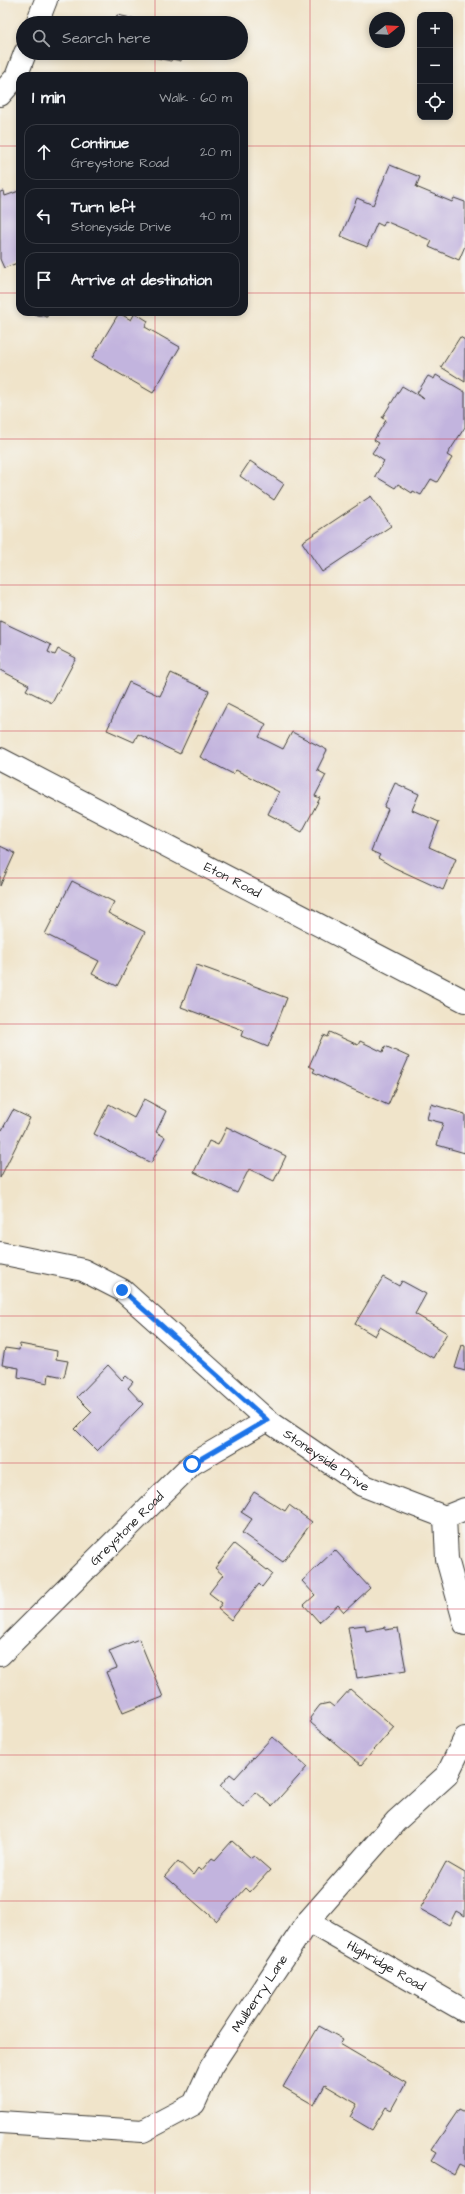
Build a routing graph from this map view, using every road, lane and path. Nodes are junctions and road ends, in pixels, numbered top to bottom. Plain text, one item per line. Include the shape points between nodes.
1 (46, 0) edge
2 (40, 16) edge
3 (22, 60) edge
4 (18, 72) edge
5 (16, 77) edge
6 (0, 95) edge
7 (0, 758) edge
8 (465, 1001) edge
9 (0, 1253) edge
10 (267, 1420) junction
11 (465, 1509) edge
12 (445, 1517) junction
13 (465, 1624) edge
14 (0, 1655) edge
15 (465, 1738) edge
16 (308, 1921) junction
17 (465, 2011) edge
18 (0, 2122) edge

1 - 2 street
3 - 4 street
5 - 6 street
7 - 8 street, Eton Road
9 - 10 street, Stoneyside Drive via 84,1270 122,1290
10 - 12 street, Stoneyside Drive via 362,1485
10 - 14 street, Greystone Road via 192,1464
11 - 12 street
12 - 13 street via 447,1559
15 - 16 street, Mulberry Lane via 447,1775 396,1820
16 - 17 street, Highridge Road
16 - 18 street, Mulberry Lane via 211,2067 194,2104 142,2131

